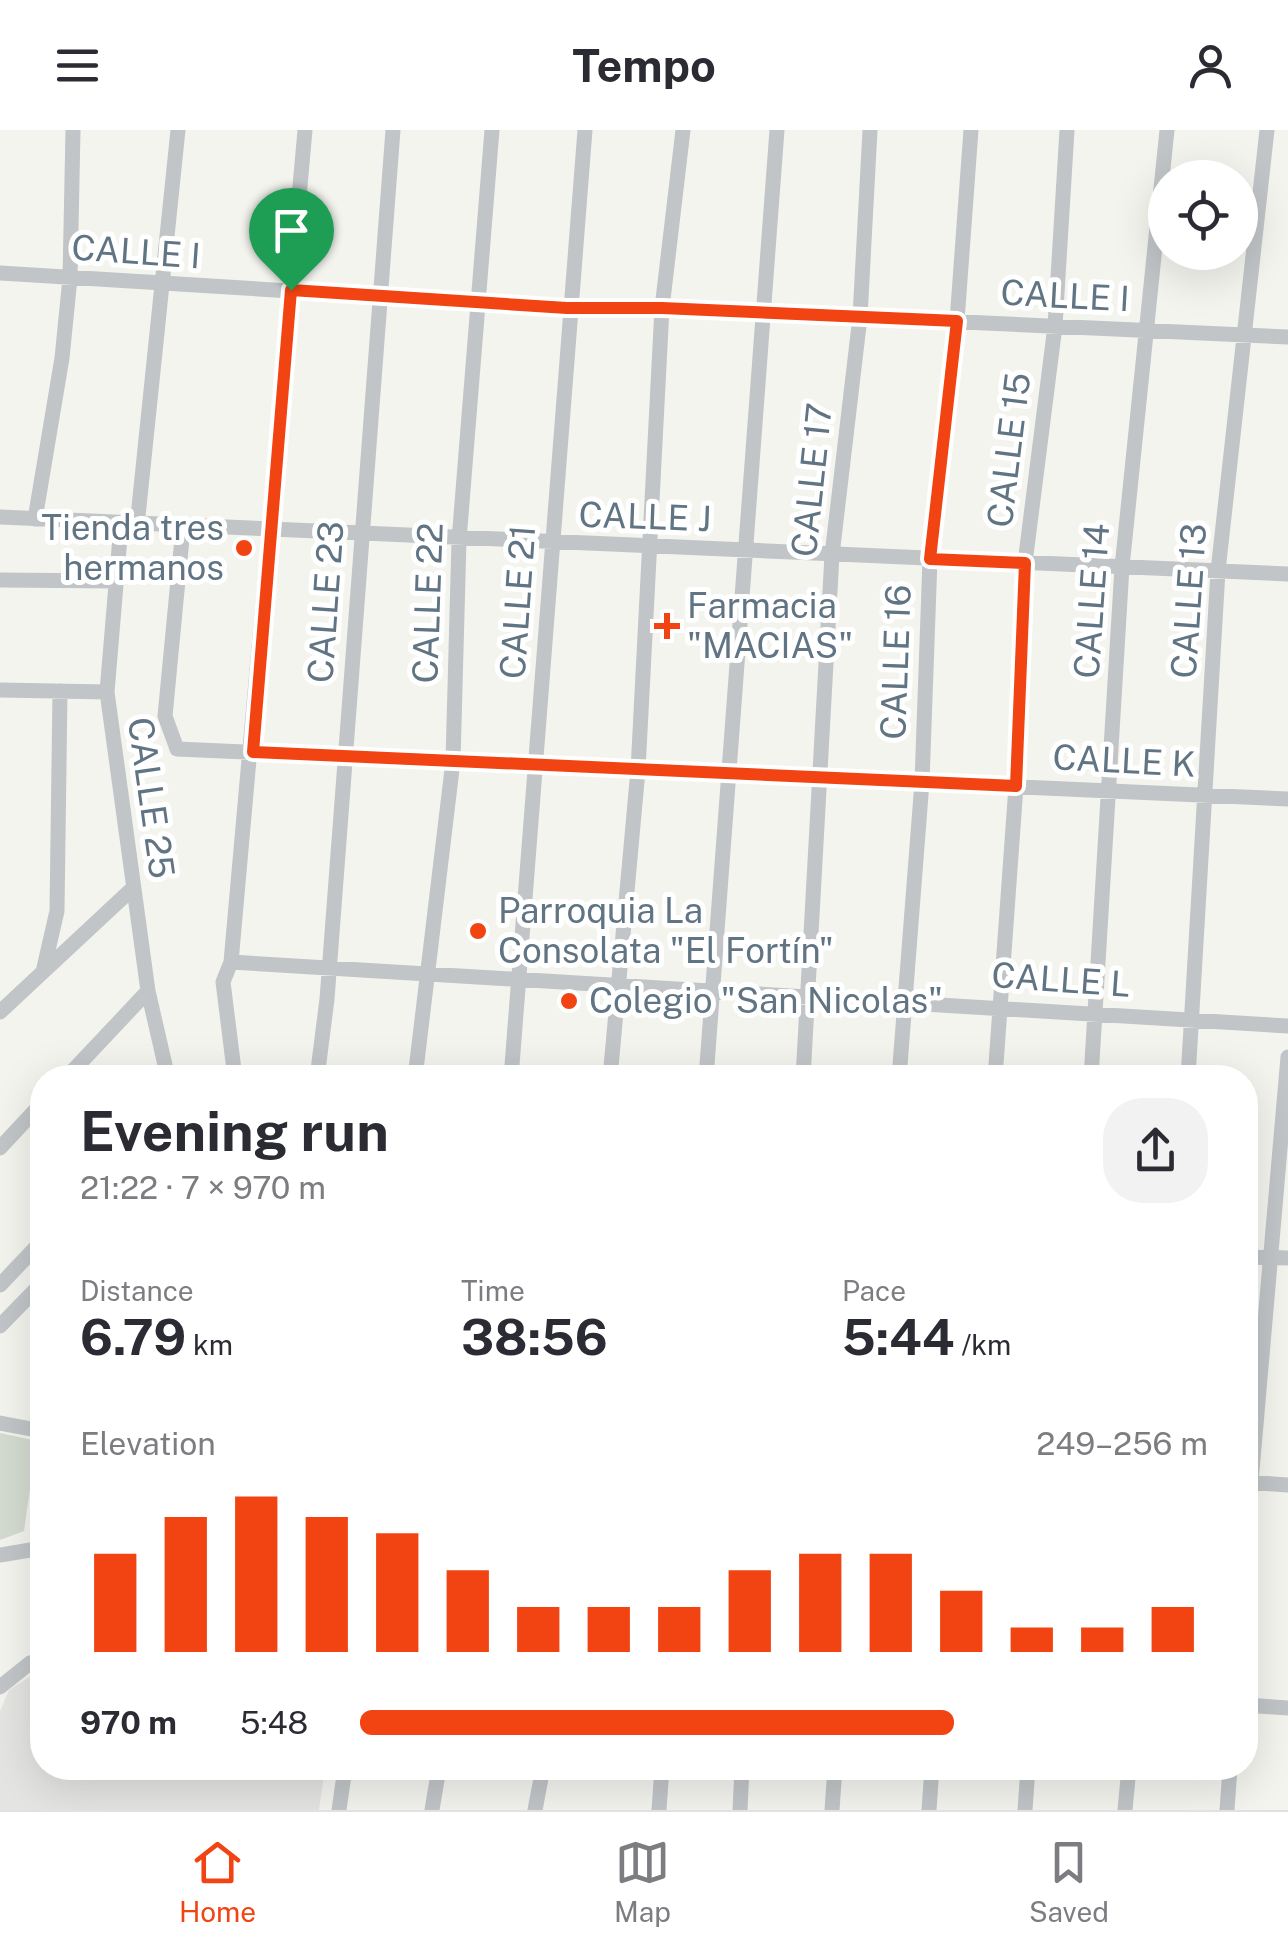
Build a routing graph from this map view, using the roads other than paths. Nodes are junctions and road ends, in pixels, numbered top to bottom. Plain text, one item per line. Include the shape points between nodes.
1 (72, 130) edge
2 (178, 130) edge
3 (305, 130) edge
4 (393, 130) edge
5 (492, 130) edge
6 (584, 130) edge
7 (684, 130) edge
8 (777, 130) edge
9 (870, 130) edge
10 (972, 130) edge
11 (1067, 130) edge
12 (1167, 130) edge
13 (1266, 130) edge
14 (0, 273) edge
15 (70, 278) junction
16 (164, 284) junction
17 (291, 290) junction
18 (380, 294) junction
19 (479, 299) junction
20 (567, 308) junction
21 (662, 308) junction
22 (765, 312) junction
23 (860, 317) junction
24 (957, 321) junction
25 (1055, 326) junction
26 (1147, 330) junction
27 (1245, 335) junction
28 (1288, 337) edge
29 (0, 517) edge
30 (35, 519) junction
31 (129, 526) junction
32 (183, 528) junction
33 (271, 532) junction
34 (360, 535) junction
35 (459, 540) junction
36 (552, 544) junction
37 (650, 548) junction
38 (744, 551) junction
39 (832, 555) junction
40 (930, 559) junction
41 (1025, 563) junction
42 (1122, 567) junction
43 (1218, 571) junction
44 (1288, 574) edge
45 (0, 580) edge
46 (116, 582) junction
47 (0, 690) edge
48 (60, 691) junction
49 (107, 692) junction
50 (253, 752) junction
51 (344, 756) junction
52 (453, 761) junction
53 (538, 765) junction
54 (638, 770) junction
55 (726, 774) junction
56 (823, 778) junction
57 (922, 782) junction
58 (1016, 786) junction
59 (1110, 791) junction
60 (1206, 795) junction
61 (1288, 799) edge
62 (134, 888) junction
63 (231, 962) junction
64 (329, 968) junction
65 (43, 972) junction
66 (428, 973) junction
67 (521, 978) junction
68 (622, 984) junction
69 (712, 988) junction
70 (148, 991) junction
71 (810, 994) junction
72 (905, 999) junction
73 (1001, 1006) junction
74 (0, 1012) edge
75 (1098, 1012) junction
76 (1194, 1019) junction
77 (1288, 1026) edge
78 (1288, 1058) edge
79 (78, 1065) edge
80 (165, 1065) edge
81 (233, 1065) edge
82 (318, 1065) edge
83 (417, 1065) edge
84 (512, 1065) edge
85 (612, 1065) edge
86 (707, 1065) edge
87 (805, 1065) edge
88 (900, 1065) edge
89 (996, 1065) edge
90 (1092, 1065) edge
91 (1189, 1065) edge
92 (30, 1115) edge
93 (0, 1148) edge
94 (30, 1254) edge
95 (1258, 1258) edge
96 (1269, 1258) junction
97 (1288, 1258) edge
98 (0, 1285) edge
99 (30, 1295) edge
100 (0, 1326) edge
101 (1258, 1375) edge
102 (0, 1423) edge
103 (30, 1429) edge
104 (1258, 1483) edge
105 (1288, 1485) edge
106 (30, 1550) edge
107 (0, 1556) edge
108 (30, 1663) edge
109 (0, 1687) edge
110 (1258, 1706) edge
111 (1288, 1708) edge
112 (343, 1780) edge
113 (437, 1780) edge
114 (541, 1780) edge
115 (661, 1780) edge
116 (741, 1780) edge
117 (834, 1780) edge
118 (931, 1780) edge
119 (1027, 1780) edge
120 (1127, 1780) edge
121 (1229, 1780) edge
122 (339, 1810) edge
123 (432, 1810) edge
124 (535, 1810) edge
125 (660, 1810) edge
126 (740, 1810) edge
127 (832, 1810) edge
128 (929, 1810) edge
129 (1025, 1810) edge
130 (1125, 1810) edge
131 (1227, 1810) edge

1 - 15 street
2 - 16 street, CALLE 25
3 - 17 street
4 - 18 street, CALLE 23
5 - 19 street, CALLE 22
6 - 20 street, CALLE 21
7 - 21 street
8 - 22 street
9 - 23 street, CALLE 17
10 - 24 street, CALLE 16
11 - 25 street, CALLE 15
12 - 26 street, CALLE 14
13 - 27 street, CALLE 13
14 - 15 street, CALLE I
15 - 16 street, CALLE I
15 - 30 street
16 - 17 street, CALLE I
16 - 31 street, CALLE 25
17 - 18 street, CALLE I
17 - 33 street
18 - 19 street, CALLE I
18 - 34 street, CALLE 23
19 - 20 street, CALLE I
19 - 35 street, CALLE 22
20 - 21 street, CALLE I
20 - 36 street, CALLE 21
21 - 22 street, CALLE I
21 - 37 street
22 - 23 street, CALLE I
22 - 38 street
23 - 24 street, CALLE I
23 - 39 street, CALLE 17
24 - 25 street, CALLE I
24 - 40 street, CALLE 16
25 - 26 street, CALLE I
25 - 41 street, CALLE 15
26 - 27 street, CALLE I
26 - 42 street, CALLE 14
27 - 28 street, CALLE I
27 - 43 street, CALLE 13
29 - 30 street, CALLE J
30 - 31 street, CALLE J
31 - 32 street, CALLE J
31 - 46 street, CALLE 25
32 - 33 street, CALLE J
32 - 50 street, CALLE K via 165,716 177,748
33 - 34 street, CALLE J
33 - 50 street
34 - 35 street, CALLE J
34 - 51 street, CALLE 23
35 - 36 street, CALLE J
35 - 52 street, CALLE 22
36 - 37 street, CALLE J
36 - 53 street, CALLE 21
37 - 38 street, CALLE J
37 - 54 street
38 - 39 street, CALLE J
38 - 55 street
39 - 40 street, CALLE J
39 - 56 street, CALLE 17
40 - 41 street, CALLE J
40 - 57 street, CALLE 16
41 - 42 street, CALLE J
41 - 58 street, CALLE 15
42 - 43 street, CALLE J
42 - 59 street, CALLE 14
43 - 44 street, CALLE J
43 - 60 street, CALLE 13
45 - 46 street
46 - 49 street, CALLE 25
47 - 48 street
48 - 49 street
48 - 65 street via 57,912
49 - 62 street, CALLE 25
50 - 51 street, CALLE K
50 - 63 street
51 - 52 street, CALLE K
51 - 64 street, CALLE 23
52 - 53 street, CALLE K
52 - 66 street, CALLE 22
53 - 54 street, CALLE K
53 - 67 street, CALLE 21
54 - 55 street, CALLE K
54 - 68 street
55 - 56 street, CALLE K
55 - 69 street
56 - 57 street, CALLE K
56 - 71 street, CALLE 17
57 - 58 street, CALLE K
57 - 72 street, CALLE 16
58 - 59 street, CALLE K
58 - 73 street, CALLE 15
59 - 60 street, CALLE K
59 - 75 street, CALLE 14
60 - 61 street, CALLE K
60 - 76 street, CALLE 13
62 - 65 street
62 - 70 street, CALLE 25
63 - 64 street, CALLE L
63 - 81 street via 223,982
64 - 66 street, CALLE L
64 - 82 street, CALLE 23
65 - 74 street
66 - 67 street, CALLE L
66 - 83 street, CALLE 22
67 - 68 street, CALLE L
67 - 84 street, CALLE 21
68 - 69 street, CALLE L
68 - 85 street
69 - 71 street, CALLE L
69 - 86 street
70 - 79 street
70 - 80 street, CALLE 25
71 - 72 street, CALLE L
71 - 87 street, CALLE 17
72 - 73 street, CALLE L
72 - 88 street, CALLE 16
73 - 75 street, CALLE L
73 - 89 street, CALLE 15
75 - 76 street, CALLE L
75 - 90 street, CALLE 14
76 - 77 street, CALLE L
76 - 91 street, CALLE 13
78 - 96 street
92 - 93 street
94 - 98 street
95 - 96 street
96 - 97 street
96 - 101 street
99 - 100 street
102 - 103 street
104 - 105 street
106 - 107 street
108 - 109 street
110 - 111 street
112 - 122 street
113 - 123 street
114 - 124 street
115 - 125 street
116 - 126 street
117 - 127 street
118 - 128 street
119 - 129 street
120 - 130 street
121 - 131 street

